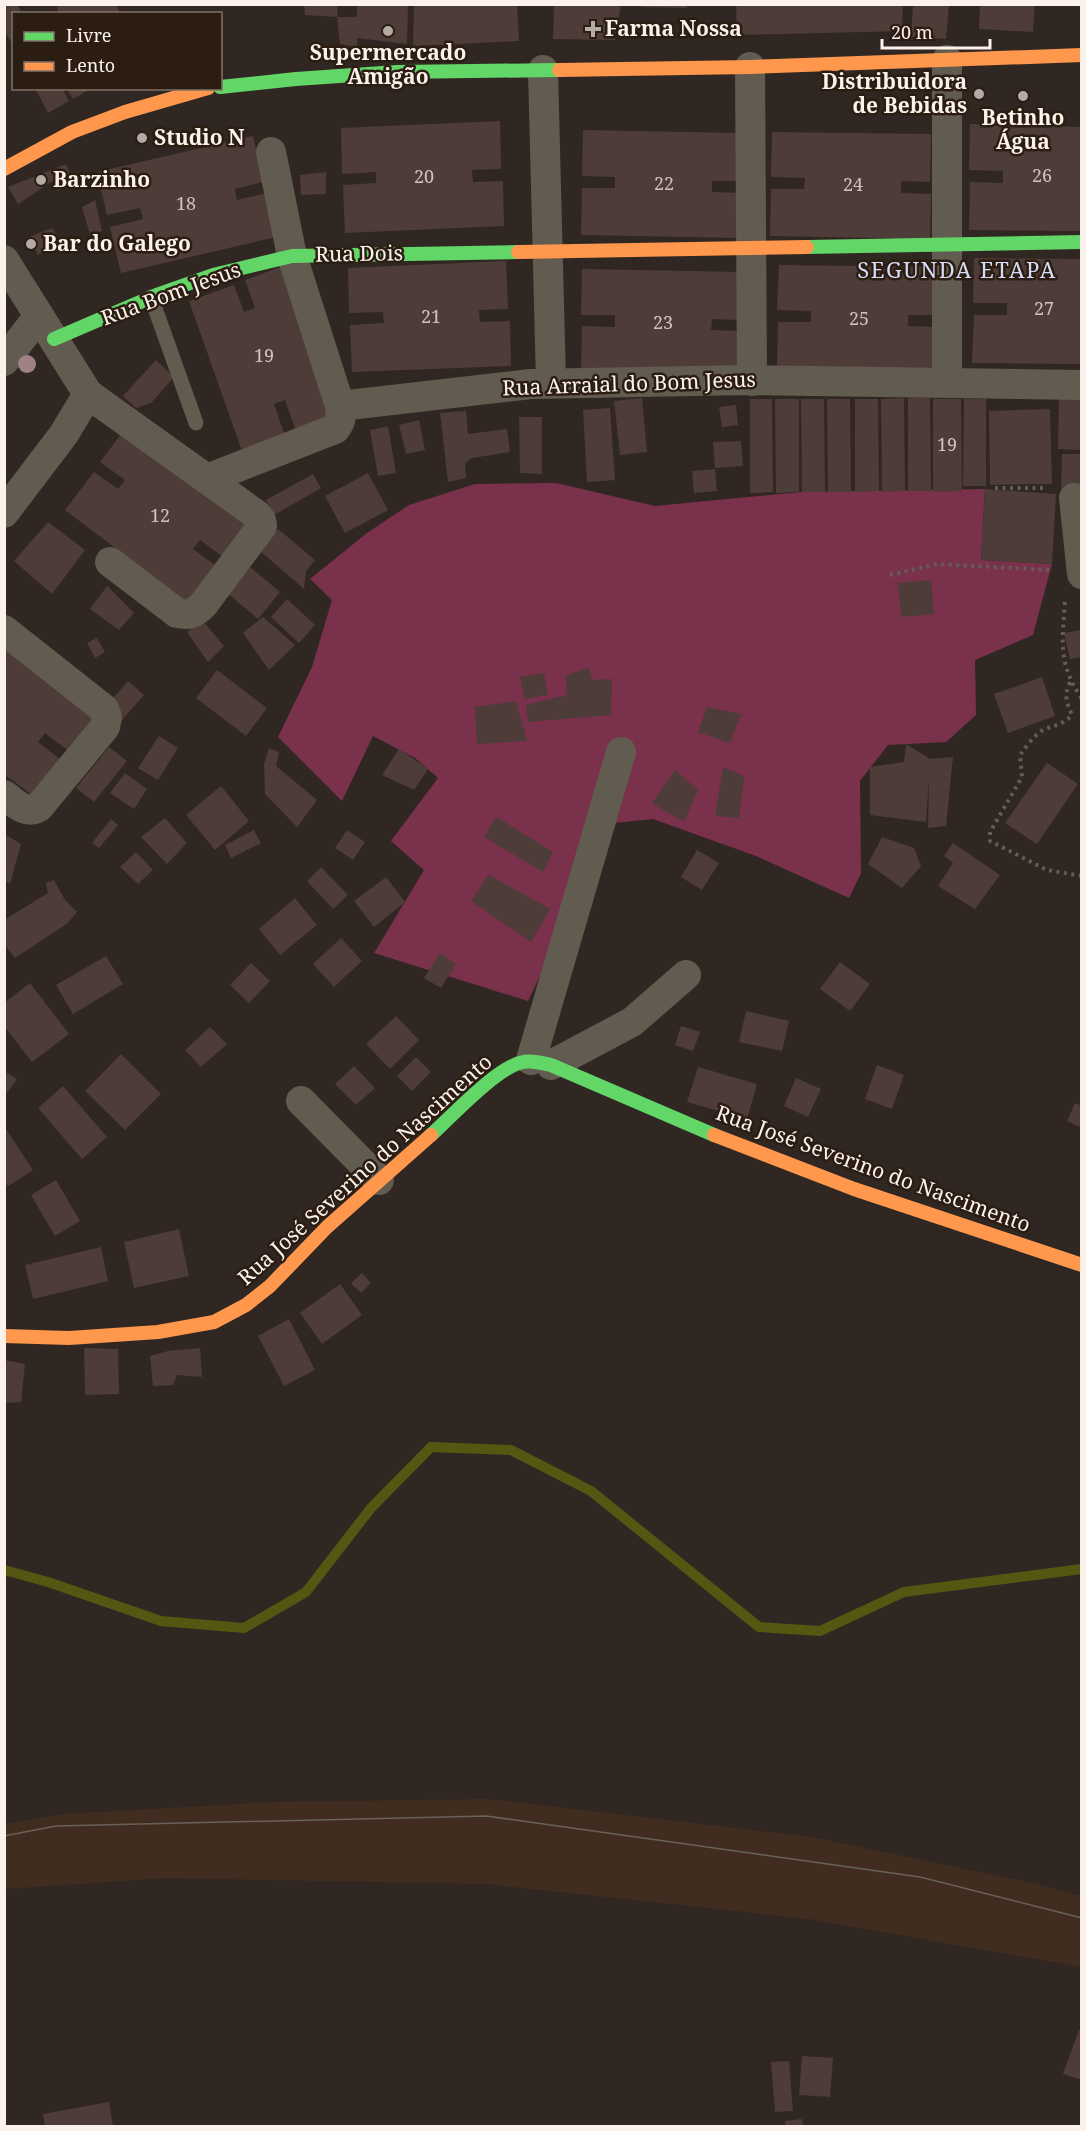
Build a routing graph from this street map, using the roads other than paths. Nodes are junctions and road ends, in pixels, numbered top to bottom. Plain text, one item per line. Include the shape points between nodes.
1 (1082, 55) edge
2 (947, 60) junction
3 (750, 67) junction
4 (543, 70) junction
5 (222, 87) edge
6 (201, 90) edge
7 (270, 152) dead end
8 (4, 169) edge
9 (1082, 242) edge
10 (947, 244) junction
11 (752, 247) junction
12 (548, 251) junction
13 (292, 256) junction
14 (4, 260) edge
15 (151, 297) junction
16 (47, 328) junction
17 (4, 362) edge
18 (752, 381) junction
19 (947, 383) junction
20 (551, 384) junction
21 (1082, 385) edge
22 (88, 394) junction
23 (340, 406) junction
24 (196, 423) dead end
25 (207, 479) junction
26 (1074, 498) road end
27 (4, 513) edge
28 (111, 562) dead end
29 (1074, 573) edge
30 (4, 630) edge
31 (621, 752) dead end
32 (4, 795) edge
33 (686, 975) dead end
34 (541, 1063) junction
35 (301, 1101) dead end
36 (379, 1180) junction
37 (1082, 1265) edge
38 (4, 1336) edge

1 - 2 street
2 - 3 street
2 - 10 street
3 - 4 street
3 - 11 street
4 - 5 street via 397,72
4 - 12 street
6 - 8 street via 72,132
7 - 13 street
9 - 10 street, Rua Dois
10 - 11 street, Rua Dois
10 - 19 street
11 - 12 street, Rua Dois
11 - 18 street
12 - 13 street, Rua Dois
12 - 20 street
13 - 15 street, Rua Bom Jesus via 213,275
13 - 23 street, Rua Dois
14 - 16 street
15 - 16 street, Rua Bom Jesus
15 - 24 lane
16 - 17 street
16 - 22 street
18 - 19 street, Rua Arraial do Bom Jesus
18 - 20 street, Rua Arraial do Bom Jesus
19 - 21 street, Rua Arraial do Bom Jesus
20 - 23 street, Rua Arraial do Bom Jesus
22 - 25 street
22 - 27 street via 64,434
23 - 25 street via 342,417 335,429
25 - 28 street via 257,515 262,526 194,614 177,613
26 - 29 street
30 - 32 street via 104,709 107,717 105,727 39,807 27,810
31 - 34 street
33 - 34 street via 632,1022
34 - 36 street, Rua José Severino do Nascimento via 515,1064 499,1074
34 - 37 street, Rua José Severino do Nascimento via 854,1189
35 - 36 street
36 - 38 street, Rua José Severino do Nascimento via 270,1286 246,1305 214,1322 117,1336

